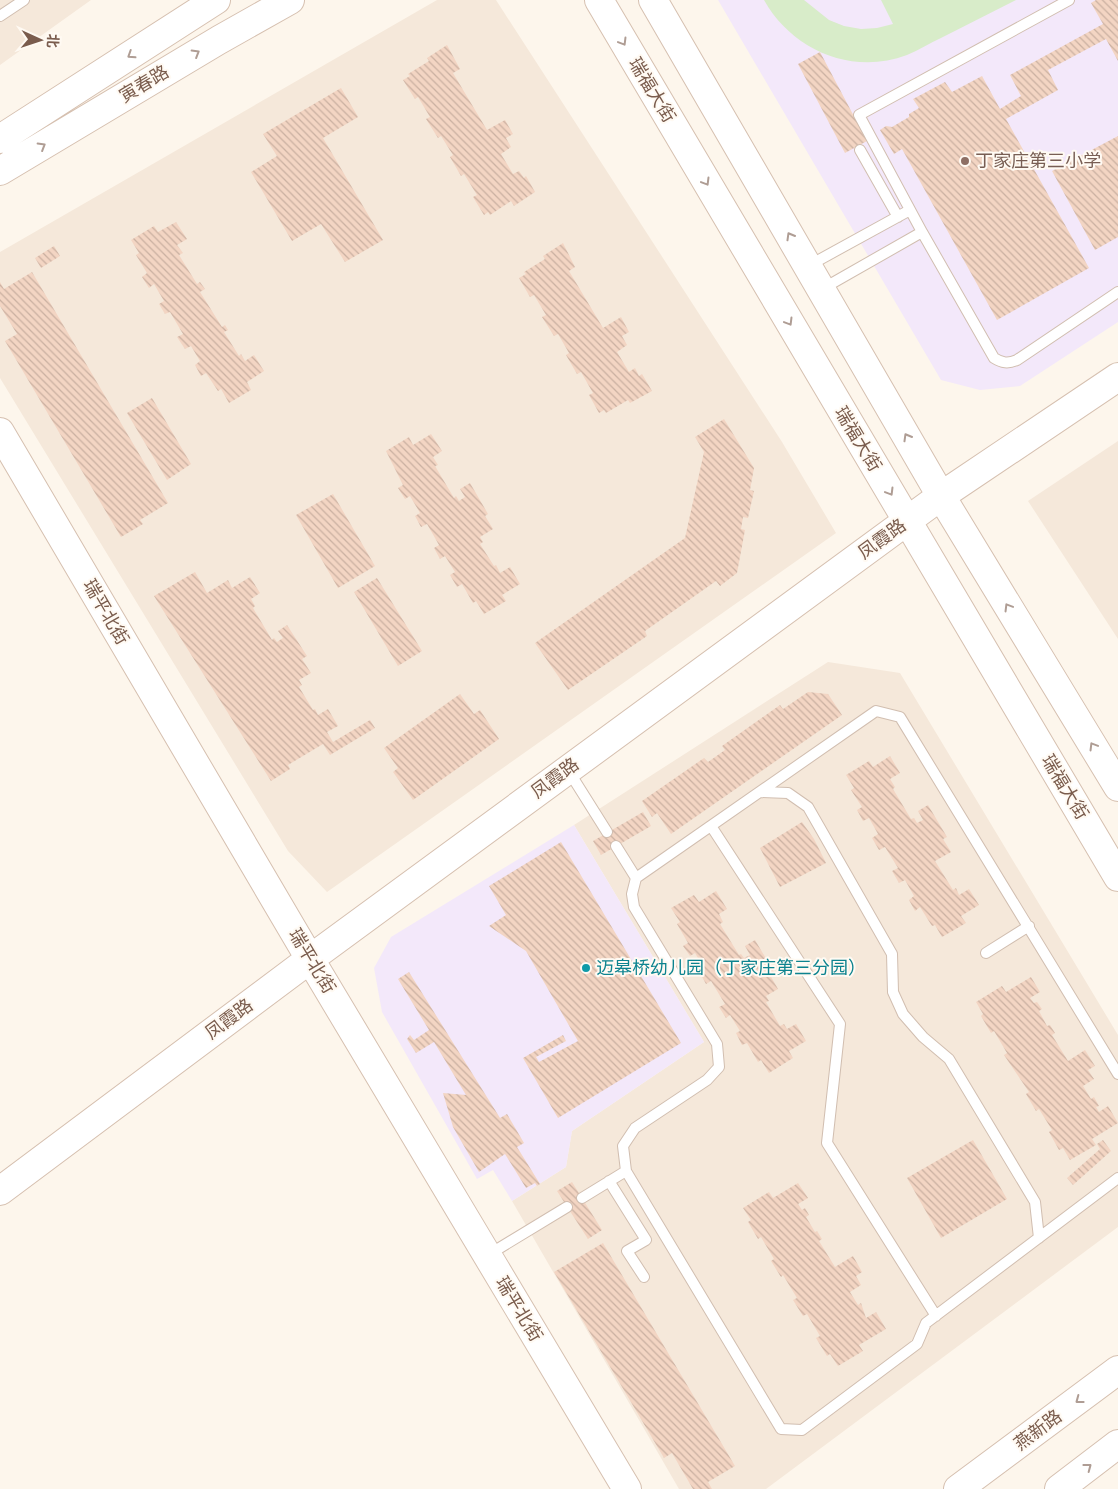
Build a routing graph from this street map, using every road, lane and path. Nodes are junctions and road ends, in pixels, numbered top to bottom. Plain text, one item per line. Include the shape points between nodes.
1 (24, 0) edge
2 (216, 0) edge
3 (290, 0) edge
4 (598, 0) edge
5 (653, 0) edge
6 (1069, 0) edge
7 (0, 16) edge
8 (0, 139) edge
9 (860, 150) dead end
10 (0, 171) edge
11 (910, 210) junction
12 (898, 217) junction
13 (922, 232) junction
14 (808, 266) junction
15 (822, 290) junction
16 (1118, 292) edge
17 (1118, 377) edge
18 (0, 432) edge
19 (941, 496) junction
20 (907, 521) junction
21 (568, 769) junction
22 (1118, 787) edge
23 (760, 792) junction
24 (711, 826) junction
25 (608, 832) dead end
26 (616, 846) dead end
27 (1118, 877) edge
28 (636, 878) junction
29 (1029, 926) junction
30 (986, 953) dead end
31 (310, 959) junction
32 (1118, 1074) edge
33 (626, 1171) junction
34 (1118, 1178) edge
35 (609, 1181) junction
36 (0, 1191) edge
37 (582, 1198) dead end
38 (567, 1207) dead end
39 (1039, 1238) junction
40 (487, 1256) junction
41 (644, 1277) dead end
42 (936, 1316) junction
43 (1118, 1370) edge
44 (1118, 1444) edge
45 (627, 1489) edge
46 (958, 1489) edge
47 (1059, 1489) edge

1 - 7 lane
2 -> 8 street, 寅春路
10 -> 3 street, 寅春路
4 -> 20 street, 瑞福大街
14 -> 5 street
6 - 11 lane via 858,115
9 - 12 lane
11 - 12 lane
11 - 13 lane
12 - 14 lane
13 - 15 lane
13 - 16 lane via 994,358 1001,362 1017,360
14 - 15 street
19 -> 15 street
17 - 19 street, 凤霞路
18 - 31 street, 瑞平北街
19 - 20 street, 凤霞路
22 -> 19 street
20 - 21 street, 凤霞路
20 - 27 street, 瑞福大街
21 - 25 lane
21 - 31 street, 凤霞路
23 - 24 lane
23 - 29 lane via 876,711 900,717
23 - 39 lane via 788,793 808,807 892,954 893,992 903,1014 949,1059 1034,1202
24 - 28 lane
24 - 42 lane via 840,1024 828,1143
26 - 28 lane
28 - 33 lane via 632,894 634,907 717,1044 719,1067 707,1080 635,1128 623,1146
29 - 30 lane
29 - 32 lane
31 - 36 street, 凤霞路
31 - 40 street, 瑞平北街
33 - 35 lane
33 - 42 lane via 781,1429 802,1430 917,1344 926,1323
34 - 39 lane
35 - 37 lane
35 - 41 lane via 646,1240 627,1251
38 - 40 lane
39 - 42 lane
40 - 45 street, 瑞平北街
43 -> 46 street, 燕新路
47 -> 44 street

